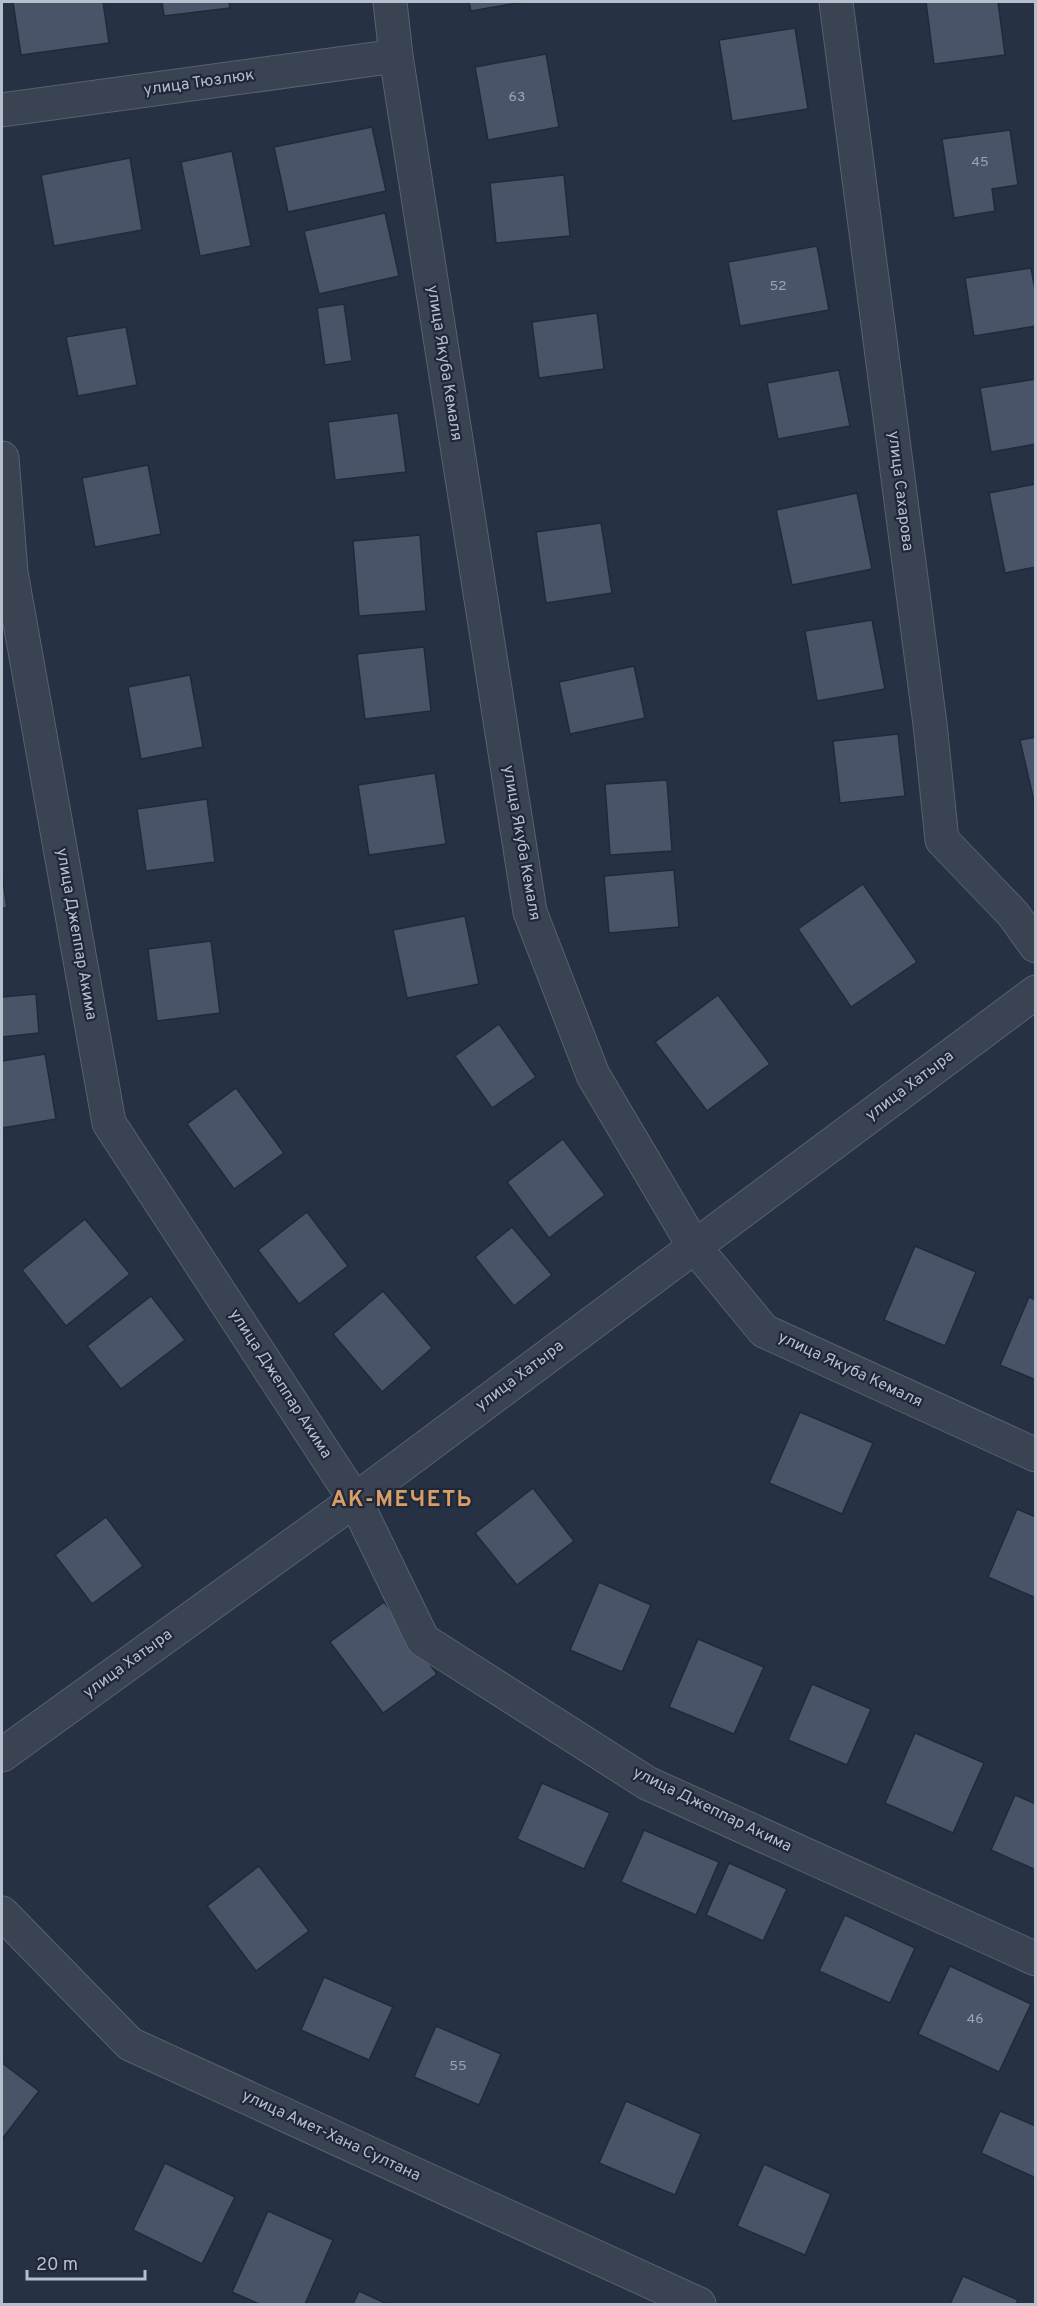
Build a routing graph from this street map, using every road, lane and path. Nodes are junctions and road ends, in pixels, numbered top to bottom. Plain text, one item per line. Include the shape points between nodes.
1 (390, 2) edge
2 (836, 2) edge
3 (396, 56) junction
4 (2, 110) edge
5 (2, 458) edge
6 (1035, 946) edge
7 (1035, 992) edge
8 (694, 1246) junction
9 (1035, 1455) edge
10 (355, 1500) junction
11 (2, 1755) edge
12 (2, 1912) edge
13 (1035, 1959) edge
14 (699, 2304) edge

1 - 3 street, улица Якуба Кемаля
2 - 6 street, улица Сахарова via 929,712 942,840 1013,914
3 - 4 street, улица Тюзлюк
3 - 8 street, улица Якуба Кемаля via 530,912 593,1075
5 - 10 street, улица Джеппар Акима via 11,572 110,1123
7 - 8 street, улица Хатыра
8 - 9 street, улица Якуба Кемаля via 764,1331
8 - 10 street, улица Хатыра
10 - 11 street, улица Хатыра
10 - 13 street, улица Джеппар Акима via 423,1640 647,1783
12 - 14 street, улица Амет-Хана Султана via 130,2044

